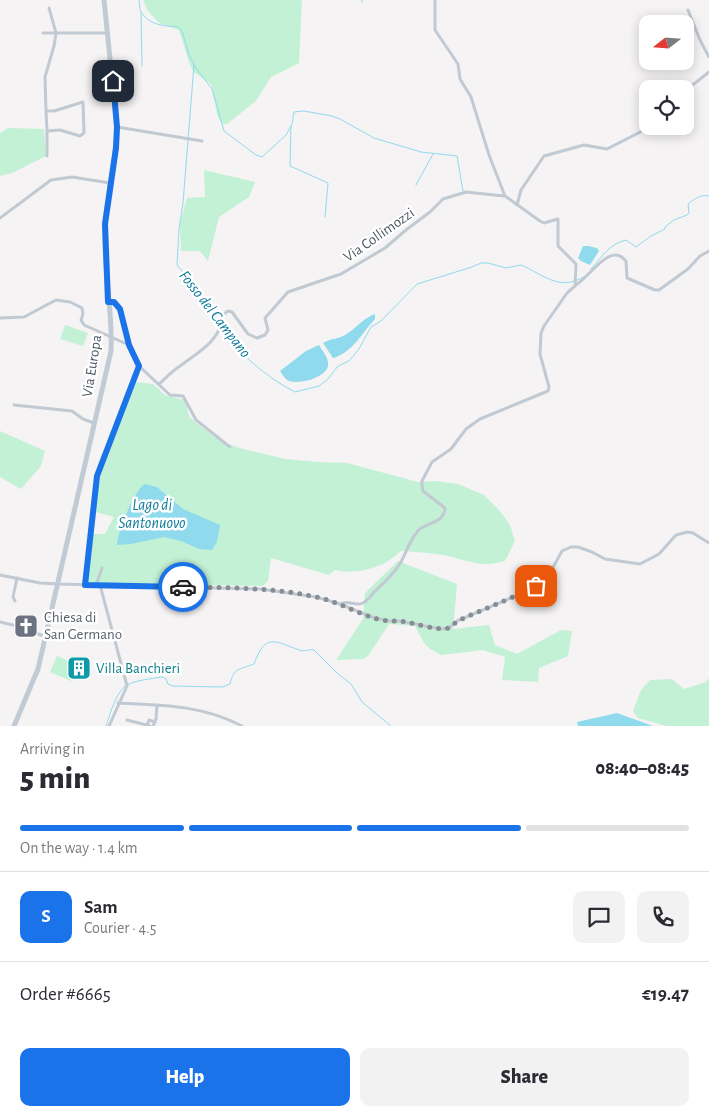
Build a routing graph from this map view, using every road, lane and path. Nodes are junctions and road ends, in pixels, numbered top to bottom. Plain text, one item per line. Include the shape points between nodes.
1 (104, 0) edge
2 (435, 0) edge
3 (49, 8) dead end
4 (688, 10) dead end
5 (108, 32) junction
6 (43, 33) dead end
7 (56, 33) junction
8 (709, 57) edge
9 (709, 72) edge
10 (694, 84) edge
11 (46, 111) junction
12 (117, 127) junction
13 (47, 131) junction
14 (639, 133) edge
15 (202, 141) dead end
16 (48, 156) dead end
17 (111, 183) junction
18 (505, 196) junction
19 (517, 205) junction
20 (0, 218) edge
21 (709, 251) edge
22 (575, 286) junction
23 (108, 302) junction
24 (0, 318) edge
25 (112, 338) junction
26 (129, 345) junction
27 (139, 366) junction
28 (159, 384) junction
29 (14, 405) dead end
30 (95, 423) junction
31 (230, 448) dead end
32 (709, 543) edge
33 (102, 568) dead end
34 (0, 575) edge
35 (17, 578) junction
36 (58, 584) junction
37 (85, 585) junction
38 (98, 585) junction
39 (15, 601) dead end
40 (340, 604) junction
41 (0, 622) edge
42 (46, 637) junction
43 (118, 703) junction
44 (157, 705) junction
45 (127, 720) dead end
46 (155, 722) junction
47 (14, 726) edge
48 (109, 726) edge
49 (150, 726) edge
50 (242, 726) edge

1 - 5 main road, Via Europa
2 - 18 street via 435,30 458,64 460,80 471,97
3 - 7 street
4 - 8 street
5 - 7 street
5 - 12 main road, Via Europa
6 - 7 street
7 - 11 street via 45,77
9 - 10 street
11 - 13 street
11 - 13 street via 84,103 83,135
12 - 15 street
12 - 17 main road, Via Europa
13 - 16 street
14 - 19 street via 607,149 584,145 544,156 521,190
17 - 20 street via 72,177 51,180
17 - 23 main road, Via Europa via 105,224
18 - 19 street
18 - 28 street, Via Collimozzi via 466,192 443,199 388,246 344,273 284,294 264,318 268,330 261,337 248,334 228,311 210,344
19 - 22 street via 544,223 558,219 558,246 576,264
21 - 22 street via 659,290 630,280 626,261 616,254 605,258
22 - 40 street via 541,333 540,354 548,390 480,419 466,429 451,449 432,462 422,486 444,508 442,517 419,529 400,564 365,602
23 - 25 main road, Via Europa
23 - 26 street via 114,302 120,309
24 - 25 street via 24,317 56,300 70,302 82,308 81,322 84,325
25 - 26 street
25 - 30 main road, Via Europa
26 - 27 street
27 - 28 street
27 - 37 street via 97,476
28 - 31 street via 170,395 183,396 196,420
29 - 30 street via 72,411
30 - 36 main road, Via Europa
32 - 40 street via 693,533 676,535 659,554 640,564 605,559 571,547 562,551 546,580 448,628 379,620
33 - 38 street
34 - 35 street
35 - 36 street
35 - 39 street
36 - 37 street
36 - 42 main road, Via Europa
37 - 38 street
38 - 40 street via 260,589
38 - 43 street via 127,685
41 - 42 street
42 - 47 main road, Via Europa via 36,676
43 - 44 street
43 - 48 street
44 - 46 street
44 - 50 street via 186,706 230,719
45 - 49 street
46 - 49 street
46 - 49 street via 149,720

